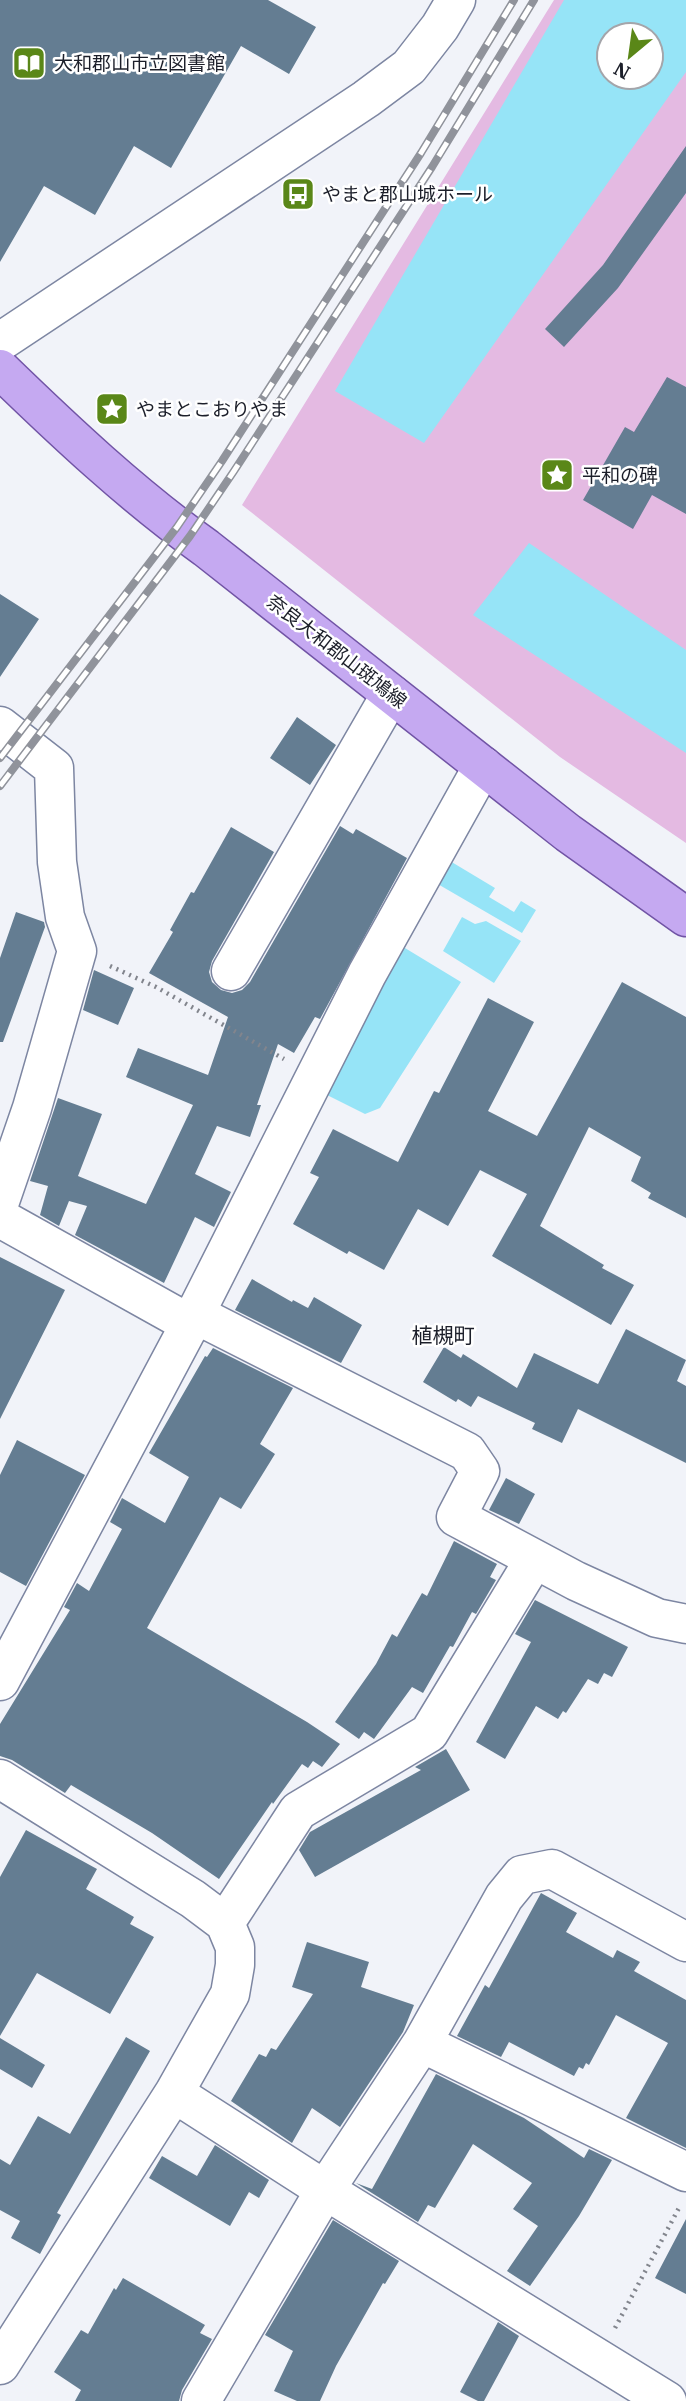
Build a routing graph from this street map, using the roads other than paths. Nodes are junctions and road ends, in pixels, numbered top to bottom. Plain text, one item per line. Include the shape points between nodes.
1 (456, 0) edge
2 (0, 342) edge
3 (0, 369) edge
4 (0, 694) edge
5 (391, 694) junction
6 (0, 705) edge
7 (0, 726) edge
8 (483, 766) junction
9 (686, 917) edge
10 (231, 971) dead end
11 (0, 1202) edge
12 (0, 1217) edge
13 (193, 1319) junction
14 (534, 1560) junction
15 (686, 1624) edge
16 (0, 1681) edge
17 (0, 1779) edge
18 (225, 1923) junction
19 (686, 1942) edge
20 (422, 2043) junction
21 (174, 2093) junction
22 (683, 2188) edge
23 (324, 2190) junction
24 (0, 2365) edge
25 (609, 2378) edge
26 (201, 2401) edge
27 (667, 2401) edge

1 - 2 street via 409,67
3 - 5 main road, 奈良大和郡山斑鳩線 via 151,506
4 - 6 street
5 - 8 main road, 奈良大和郡山斑鳩線
5 - 10 street
7 - 11 street via 54,768 57,862 65,917 77,951
8 - 9 main road, 奈良大和郡山斑鳩線
8 - 13 street via 367,974
12 - 13 street
13 - 14 street via 467,1452 480,1471 456,1517
13 - 16 street
14 - 15 street via 657,1618
14 - 18 street via 429,1733 298,1811
17 - 18 street
18 - 21 street via 235,1947 230,1994
19 - 20 street via 552,1869 522,1875 504,1897
20 - 22 street
20 - 23 street
21 - 23 street
21 - 24 street
23 - 25 street
23 - 26 street
25 - 27 street

